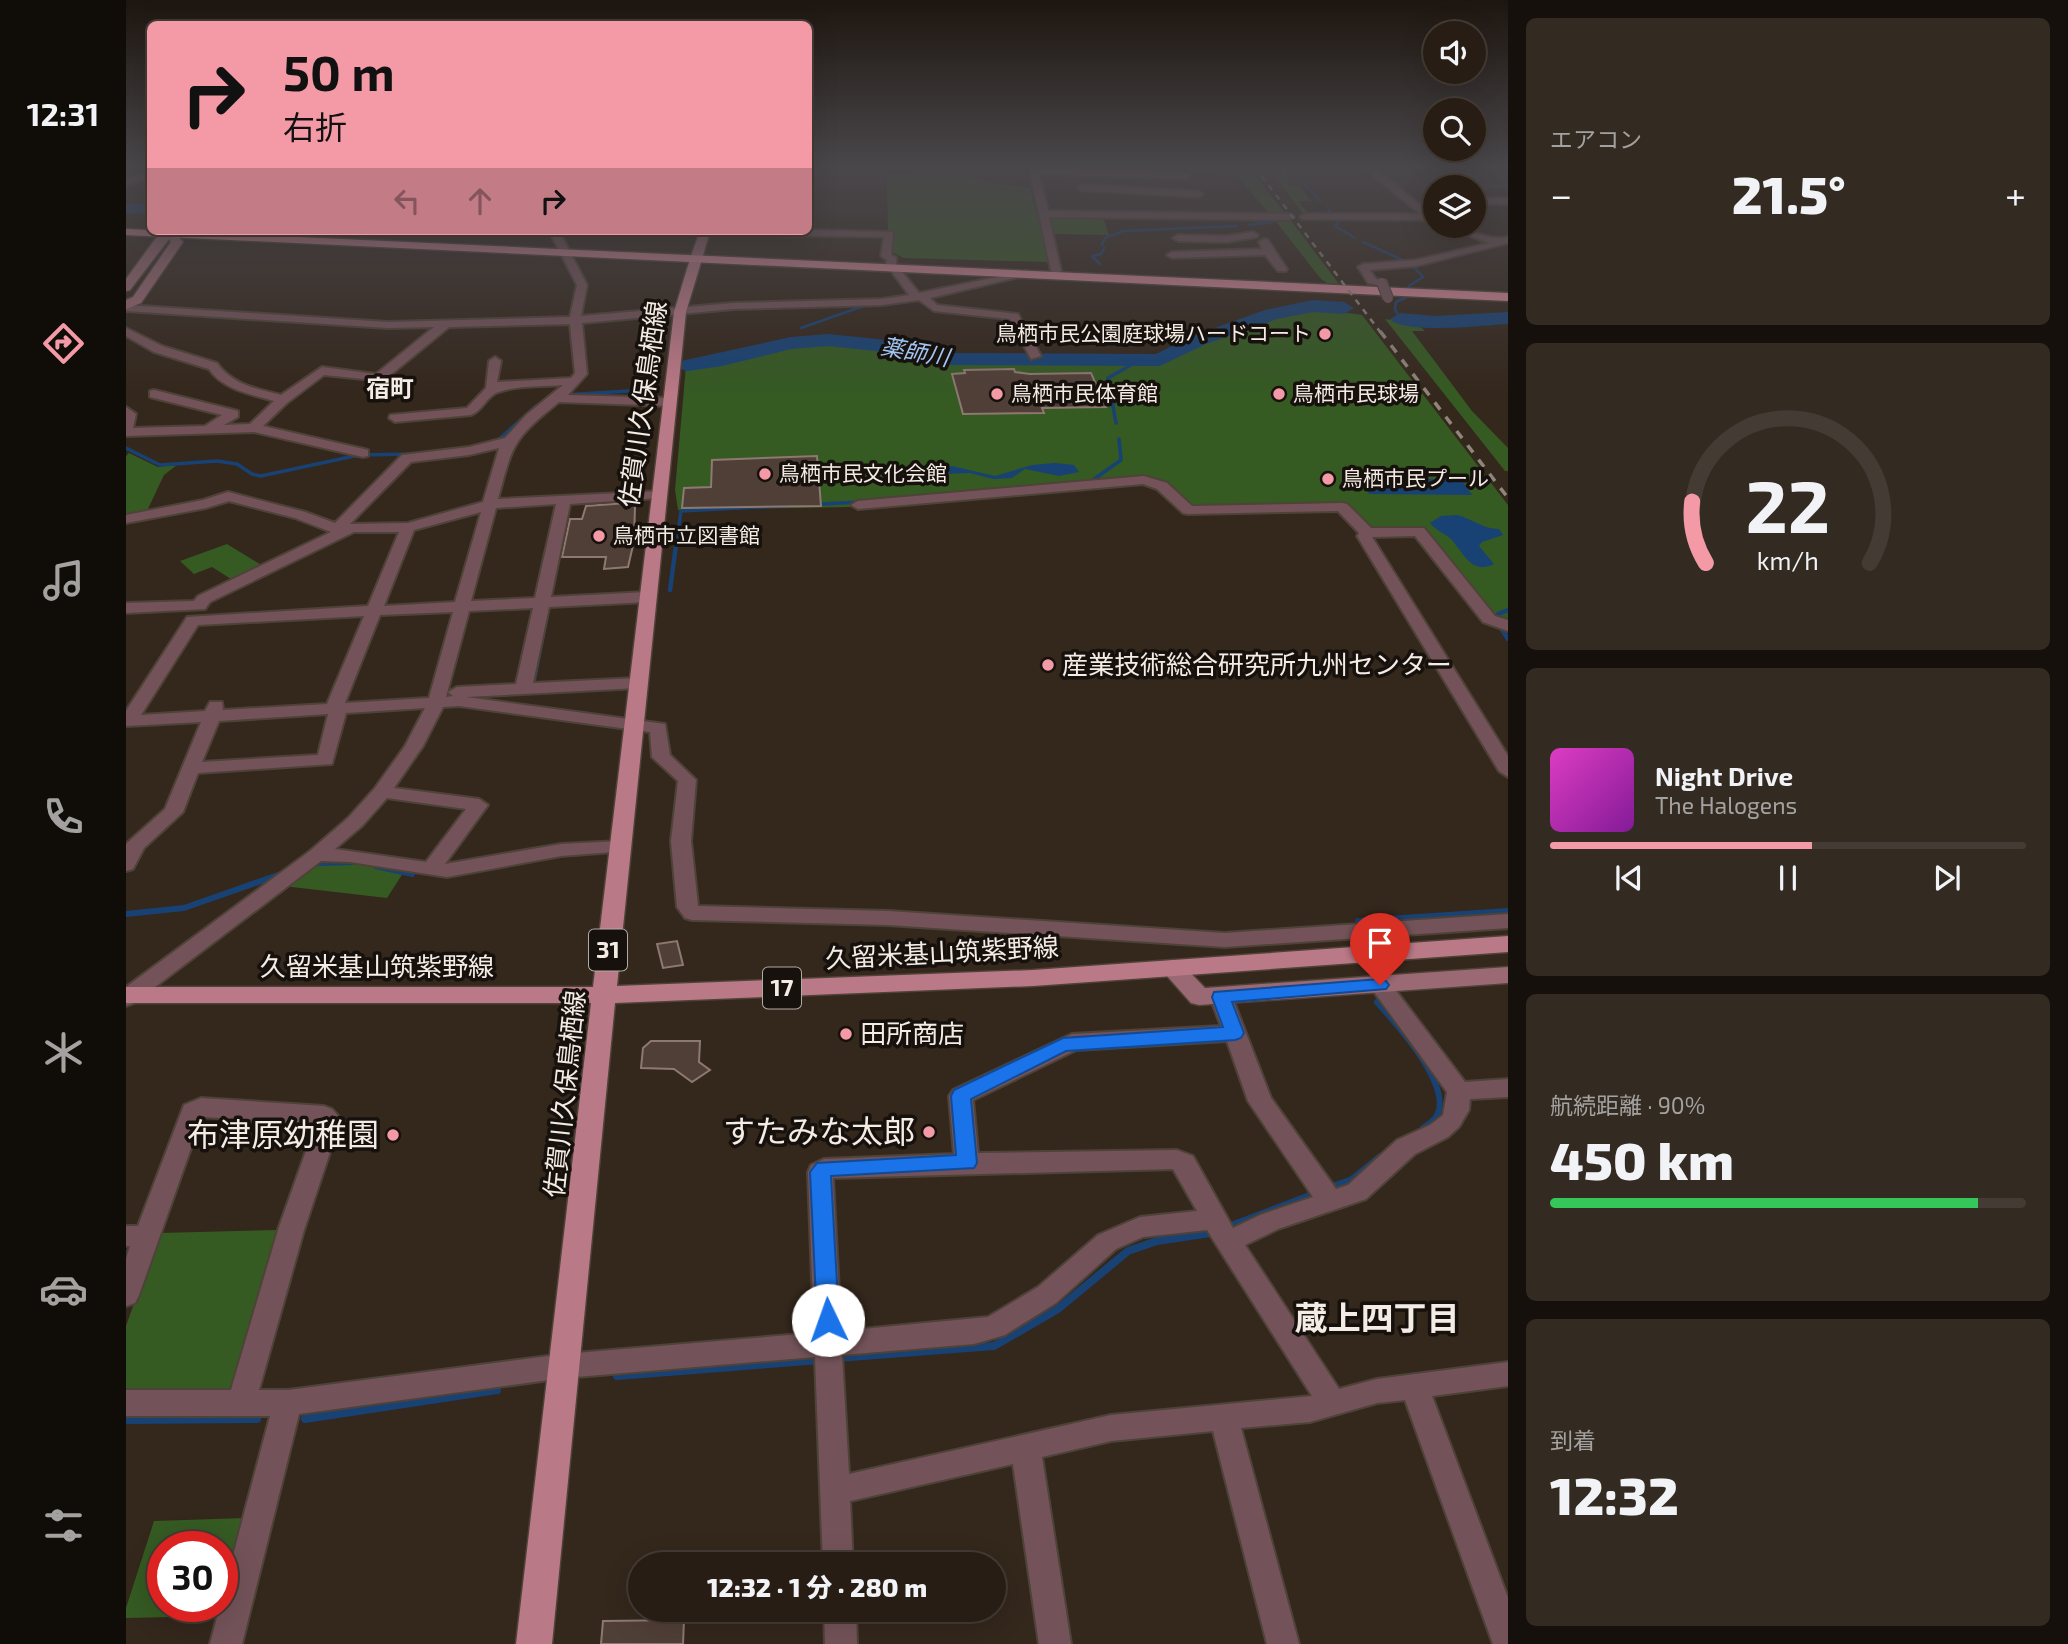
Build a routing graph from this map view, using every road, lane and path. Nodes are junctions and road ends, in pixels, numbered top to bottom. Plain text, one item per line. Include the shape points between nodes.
1 (158, 243) edge
2 (177, 243) edge
3 (374, 243) edge
4 (561, 243) edge
5 (701, 243) edge
6 (888, 243) edge
7 (1050, 243) edge
8 (1264, 243) edge
9 (1502, 243) edge
10 (566, 252) junction
11 (1268, 252) junction
12 (1172, 255) dead end
13 (696, 259) junction
14 (895, 268) junction
15 (1282, 269) dead end
16 (1056, 271) dead end
17 (1023, 273) junction
18 (126, 287) edge
19 (918, 297) junction
20 (1508, 297) edge
21 (1388, 298) dead end
22 (126, 306) edge
23 (680, 312) junction
24 (575, 320) junction
25 (445, 324) junction
26 (126, 331) edge
27 (1035, 356) dead end
28 (495, 361) dead end
29 (575, 381) junction
30 (527, 383) junction
31 (154, 394) dead end
32 (560, 395) junction
33 (283, 400) junction
34 (670, 402) junction
35 (126, 411) edge
36 (395, 418) dead end
37 (254, 428) junction
38 (208, 430) junction
39 (126, 431) edge
40 (509, 441) junction
41 (363, 453) dead end
42 (658, 494) junction
43 (564, 499) junction
44 (492, 504) junction
45 (858, 505) dead end
46 (126, 519) edge
47 (408, 527) junction
48 (340, 529) junction
49 (1367, 533) junction
50 (647, 597) junction
51 (543, 602) junction
52 (460, 606) junction
53 (126, 608) edge
54 (372, 611) junction
55 (196, 613) junction
56 (1489, 619) joint
57 (1508, 626) edge
58 (638, 683) junction
59 (523, 689) junction
60 (436, 698) junction
61 (337, 705) junction
62 (214, 711) junction
63 (129, 716) edge
64 (632, 726) junction
65 (192, 768) junction
66 (1508, 771) edge
67 (382, 792) junction
68 (620, 846) junction
69 (317, 855) junction
70 (126, 865) edge
71 (430, 870) junction
72 (1508, 921) edge
73 (1205, 938) junction
74 (1508, 944) edge
75 (1214, 965) junction
76 (1172, 968) junction
77 (1508, 975) edge
78 (1380, 985) junction
79 (603, 995) junction
80 (127, 996) edge
81 (1221, 997) junction
82 (1235, 1033) junction
83 (1508, 1088) edge
84 (1459, 1091) junction
85 (967, 1163) junction
86 (1325, 1193) junction
87 (1222, 1230) junction
88 (137, 1236) edge
89 (126, 1295) edge
90 (830, 1356) junction
91 (564, 1366) junction
92 (1508, 1374) edge
93 (1414, 1385) junction
94 (126, 1403) edge
95 (288, 1403) junction
96 (241, 1404) junction
97 (1332, 1404) junction
98 (1224, 1419) junction
99 (1026, 1449) junction
100 (835, 1490) junction
101 (838, 1552) edge
102 (840, 1622) edge
103 (1508, 1641) edge
104 (226, 1644) edge
105 (534, 1644) edge
106 (841, 1644) edge
107 (1055, 1644) edge
108 (1283, 1644) edge

1 - 18 street
2 - 22 street via 137,300
3 - 10 highway
4 - 10 street
5 - 13 street
6 - 14 street via 886,256
7 - 16 street
8 - 11 street
9 - 21 street, bridge via 1416,264 1363,267 1371,281 1382,283
10 - 13 highway
10 - 24 street via 582,285 575,300
11 - 12 street
11 - 15 street
13 - 14 highway
13 - 23 main road, 佐賀川久保鳥栖線 / 31
14 - 17 highway
14 - 19 street
17 - 19 street
17 - 20 highway
19 - 23 street
19 - 27 street via 934,308 1014,316
22 - 25 street via 305,321
23 - 24 street
23 - 34 main road, 佐賀川久保鳥栖線 / 31
24 - 25 street
24 - 29 street via 581,373
25 - 33 street via 379,378 322,371
26 - 33 street via 158,349 213,366 219,377 229,382
28 - 30 street via 490,386
29 - 30 street
29 - 32 street
30 - 36 street via 489,391 471,411
31 - 38 street via 233,414
32 - 34 street
32 - 40 street
33 - 37 street
34 - 42 main road, 佐賀川久保鳥栖線 / 31
35 - 39 street via 130,414
37 - 38 street
37 - 41 street
38 - 39 street
40 - 44 street
40 - 48 street via 407,458
42 - 43 street
42 - 50 main road, 佐賀川久保鳥栖線 / 31
43 - 44 street
43 - 51 street
44 - 47 street
44 - 52 street
45 - 49 street via 1144,480 1162,485 1188,510 1342,507
46 - 48 street via 228,496
47 - 48 street
47 - 54 street
48 - 55 street via 204,599
49 - 56 street via 1419,531
49 - 66 street via 1364,536
50 - 51 street
50 - 58 main road, 佐賀川久保鳥栖線 / 31
51 - 52 street
51 - 59 street
52 - 54 street
52 - 60 street
53 - 55 street
54 - 55 street
54 - 61 street
55 - 63 street
56 - 57 street
58 - 59 street
58 - 64 main road, 佐賀川久保鳥栖線 / 31
59 - 60 street
60 - 61 street
60 - 64 street
60 - 67 street via 414,746
61 - 62 street
61 - 65 street via 322,762
62 - 63 street
62 - 65 street
64 - 68 main road, 佐賀川久保鳥栖線 / 31
64 - 73 street via 659,728 661,757 687,780 681,841 687,907 692,913 888,918
65 - 70 street via 173,812 135,845
67 - 69 street
67 - 71 street via 479,805
68 - 71 street
68 - 79 main road, 佐賀川久保鳥栖線 / 31
69 - 71 street
69 - 80 street
72 - 73 street
73 - 75 street
74 - 75 main road, 久留米基山筑紫野線 / 17
75 - 76 main road, 久留米基山筑紫野線 / 17
76 - 79 main road, 久留米基山筑紫野線 / 17
76 - 81 street via 1199,997
77 - 78 street
78 - 81 street
78 - 84 street
79 - 80 main road, 久留米基山筑紫野線 / 17
79 - 91 main road, 佐賀川久保鳥栖線 / 31
81 - 82 street
82 - 85 street via 1063,1044 961,1096
82 - 86 street via 1260,1101
83 - 84 street
84 - 86 street via 1457,1110 1445,1126 1406,1147 1357,1192
85 - 87 street via 1177,1159 1184,1163
85 - 90 street via 820,1172
86 - 87 street via 1269,1222
87 - 90 street via 1140,1227 1107,1242 1047,1295 995,1327
87 - 97 street
88 - 89 street
88 - 96 street via 192,1111 201,1107 330,1119 291,1230
90 - 91 street
90 - 100 street
91 - 95 street
91 - 105 main road, 佐賀川久保鳥栖線 / 31
92 - 93 street
93 - 97 street
93 - 103 street
94 - 96 street
95 - 96 street
95 - 104 street
97 - 98 street
98 - 99 street via 1111,1428
98 - 108 street
99 - 100 street
99 - 107 street
100 - 101 street
102 - 106 street

